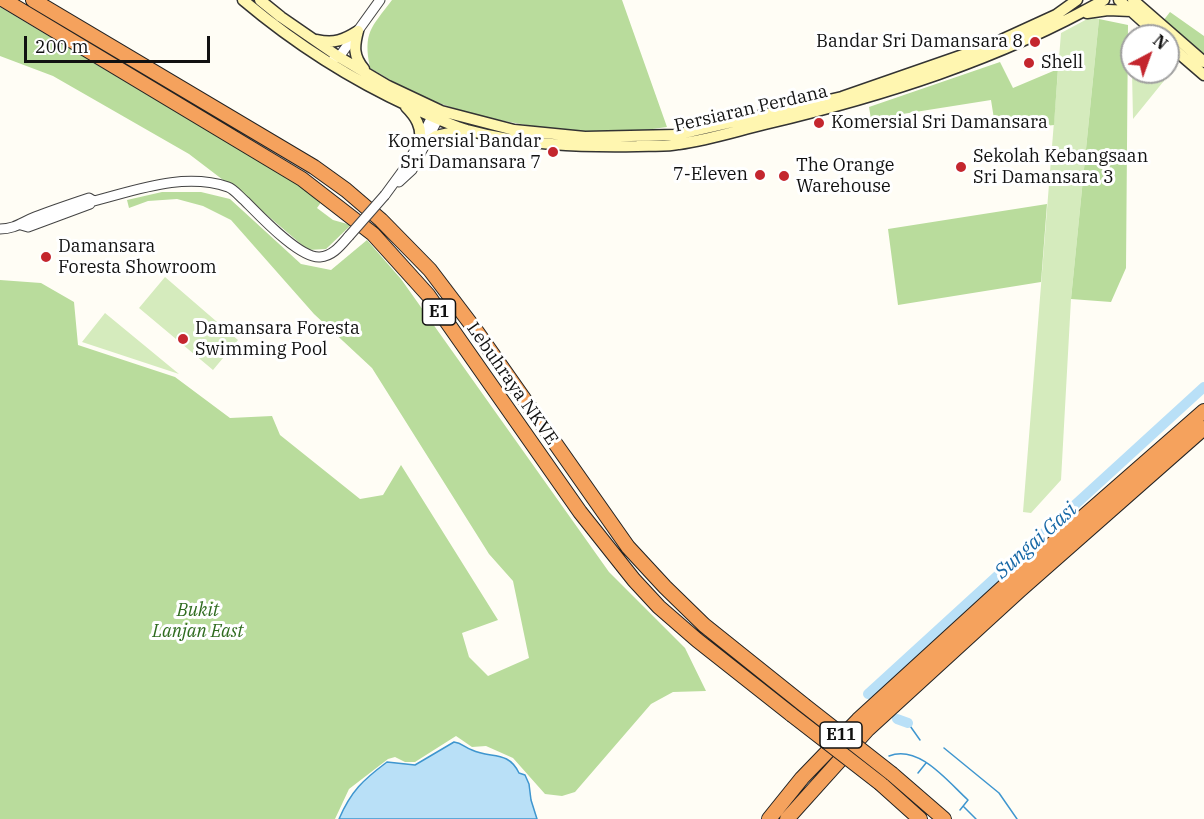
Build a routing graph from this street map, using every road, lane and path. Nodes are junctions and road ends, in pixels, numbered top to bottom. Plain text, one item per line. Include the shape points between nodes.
1 (4, 0) edge
2 (33, 0) edge
3 (243, 0) edge
4 (261, 0) edge
5 (380, 0) edge
6 (1077, 0) edge
7 (1084, 0) edge
8 (1104, 0) edge
9 (1119, 0) edge
10 (1147, 0) edge
11 (1132, 6) edge
12 (1147, 12) junction
13 (1056, 15) junction
14 (1076, 16) junction
15 (1148, 24) edge
16 (358, 31) junction
17 (311, 38) junction
18 (1180, 54) edge
19 (317, 55) junction
20 (339, 57) junction
21 (1204, 62) edge
22 (349, 75) junction
23 (370, 75) junction
24 (1204, 75) edge
25 (898, 77) junction
26 (860, 100) junction
27 (403, 103) junction
28 (808, 105) junction
29 (437, 114) junction
30 (466, 129) junction
31 (422, 142) junction
32 (94, 201) junction
33 (68, 206) junction
34 (35, 217) junction
35 (53, 218) junction
36 (21, 225) junction
37 (0, 229) edge
38 (1204, 411) edge
39 (1204, 428) edge
40 (769, 819) edge
41 (787, 819) edge
42 (920, 819) edge
43 (944, 819) edge

1 - 42 highway, Lebuhraya NKVE / E1, bridge via 302,178 373,234 428,295 580,512 659,607
2 - 43 highway, Lebuhraya NKVE / E1, bridge via 314,167 381,220 430,270 628,547 664,587 704,625
3 - 19 main road, Persiaran Perdana
4 - 17 main road, Persiaran Perdana
5 - 16 street
6 - 13 main road, Persiaran Perdana
7 - 13 main road
8 - 14 main road, Persiaran Perdana
9 - 11 main road
10 - 12 main road
11 - 12 main road
11 - 14 main road
11 - 15 main road
12 - 21 main road
13 - 25 main road, Persiaran Perdana via 986,46
14 - 26 main road, Persiaran Perdana via 987,57
16 - 17 main road via 339,42
16 - 20 street
16 - 23 main road via 354,54
17 - 20 main road, Persiaran Perdana
18 - 24 main road
19 - 20 street
19 - 22 main road, Persiaran Perdana
20 - 22 street
20 - 23 main road, Persiaran Perdana
22 - 27 main road, Persiaran Perdana
23 - 29 main road, Persiaran Perdana
25 - 26 main road
25 - 28 main road, Persiaran Perdana
26 - 28 main road
26 - 30 main road, Persiaran Perdana via 677,145 583,147 511,139
27 - 29 main road, Persiaran Perdana
27 - 31 main road via 418,122
28 - 29 main road, Persiaran Perdana via 665,136 585,137 514,130
29 - 30 main road, Persiaran Perdana
29 - 31 street
30 - 31 main road
31 - 32 street, bridge via 394,185 327,256 310,257 230,187 198,180 164,183
32 - 33 street via 89,198
32 - 35 street
33 - 34 street
33 - 35 street
34 - 35 street
34 - 36 street
35 - 36 street via 28,227
36 - 37 street
38 - 40 highway, E11 via 858,720
39 - 41 highway, E11 via 868,729

